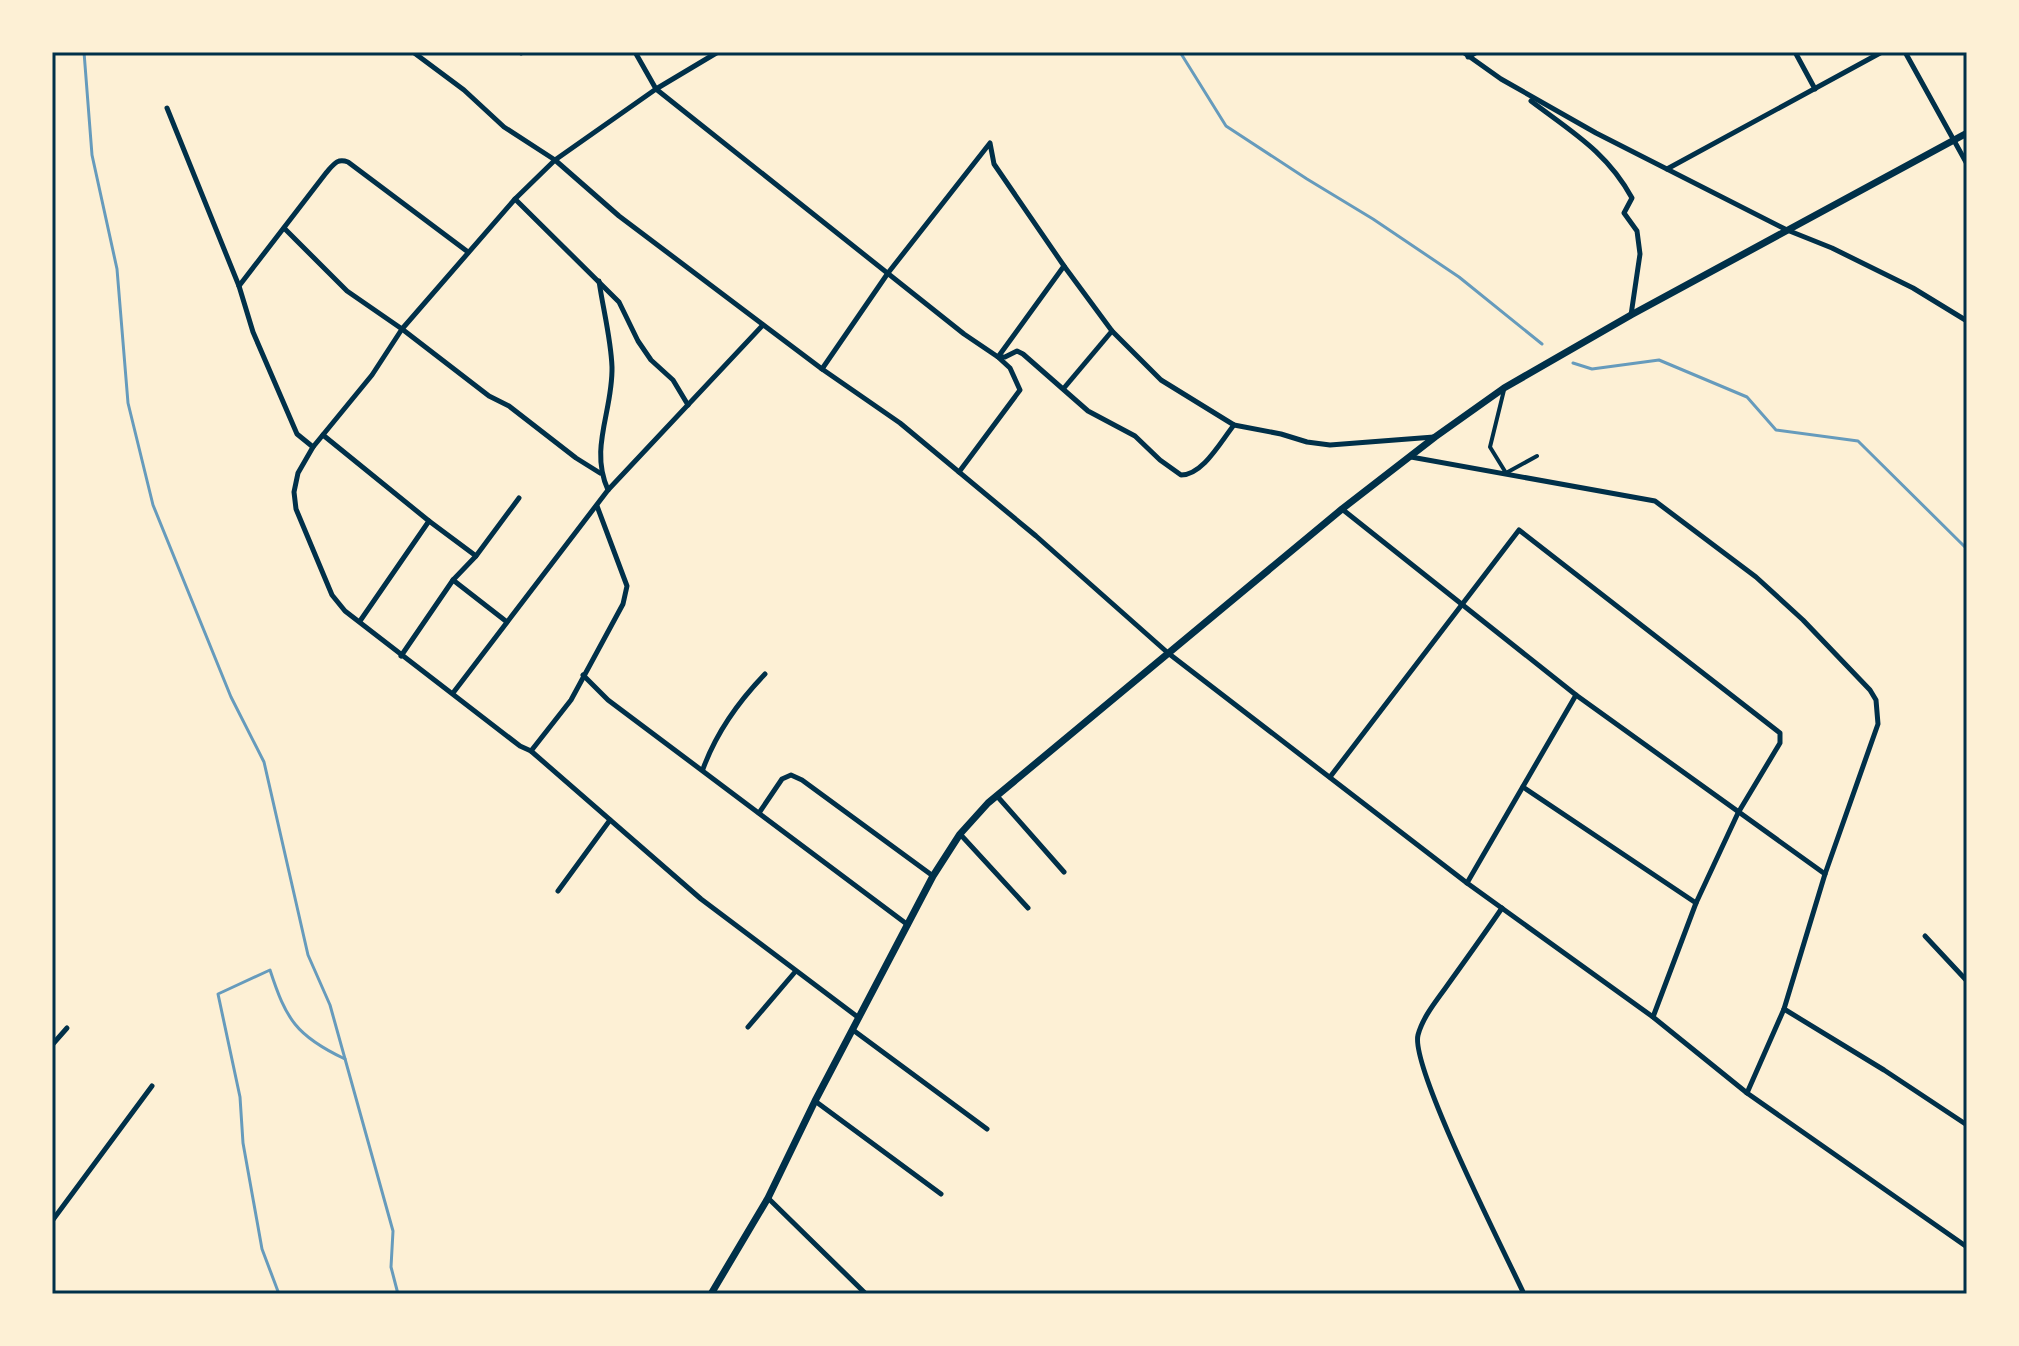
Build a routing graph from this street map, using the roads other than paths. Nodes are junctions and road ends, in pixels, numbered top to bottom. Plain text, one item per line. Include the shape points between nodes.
1 (413, 52) edge
2 (635, 52) edge
3 (718, 52) edge
4 (1477, 52) edge
5 (1795, 52) edge
6 (1882, 52) edge
7 (1905, 52) edge
8 (1465, 54) edge
9 (1510, 85) junction
10 (656, 89) junction
11 (1815, 89) junction
12 (167, 108) dead end
13 (1967, 133) edge
14 (1955, 139) junction
15 (555, 160) junction
16 (1967, 164) edge
17 (1667, 169) junction
18 (515, 199) junction
19 (284, 228) junction
20 (1787, 230) junction
21 (468, 252) junction
22 (1064, 266) junction
23 (888, 273) junction
24 (598, 280) junction
25 (239, 286) junction
26 (1631, 315) junction
27 (1967, 321) edge
28 (763, 325) junction
29 (402, 329) junction
30 (1112, 331) junction
31 (998, 357) junction
32 (822, 369) junction
33 (1064, 388) junction
34 (1504, 388) junction
35 (688, 405) junction
36 (1234, 425) junction
37 (323, 435) junction
38 (1435, 437) junction
39 (313, 447) junction
40 (1410, 456) junction
41 (1537, 456) dead end
42 (959, 472) junction
43 (600, 473) junction
44 (608, 490) junction
45 (519, 498) dead end
46 (597, 505) junction
47 (1342, 509) junction
48 (429, 521) junction
49 (476, 556) junction
50 (453, 580) junction
51 (1461, 602) junction
52 (360, 621) junction
53 (507, 622) junction
54 (1168, 653) junction
55 (401, 656) junction
56 (765, 674) dead end
57 (583, 675) junction
58 (453, 693) junction
59 (1576, 695) junction
60 (531, 751) junction
61 (703, 769) junction
62 (1330, 777) junction
63 (1523, 787) junction
64 (997, 796) junction
65 (759, 813) junction
66 (1738, 813) junction
67 (610, 820) junction
68 (960, 834) junction
69 (1064, 872) dead end
70 (1825, 874) junction
71 (933, 876) junction
72 (1467, 883) junction
73 (558, 891) dead end
74 (1696, 903) junction
75 (1028, 908) dead end
76 (1502, 908) junction
77 (908, 926) junction
78 (1925, 936) dead end
79 (795, 972) junction
80 (1967, 981) edge
81 (1784, 1009) junction
82 (1653, 1017) junction
83 (859, 1018) junction
84 (748, 1027) dead end
85 (67, 1028) dead end
86 (853, 1030) junction
87 (52, 1045) edge
88 (152, 1086) dead end
89 (1747, 1093) junction
90 (815, 1101) junction
91 (1967, 1125) edge
92 (987, 1129) dead end
93 (941, 1194) dead end
94 (768, 1198) junction
95 (52, 1221) edge
96 (1967, 1247) edge
97 (711, 1294) edge
98 (866, 1294) edge
99 (1524, 1294) edge

1 - 15 street via 504,127
2 - 10 street
3 - 10 street
4 - 8 street
5 - 11 street
6 - 11 street
7 - 14 street
8 - 9 street
9 - 17 street
9 - 26 street via 1605,157 1632,198 1624,213 1637,231 1640,264
10 - 15 street
10 - 23 street
11 - 17 street
12 - 25 street
13 - 14 street
14 - 16 street
14 - 20 street
15 - 18 street
15 - 28 street via 619,216
17 - 20 street
18 - 21 street
18 - 24 street
19 - 21 street via 342,160
19 - 25 street
19 - 29 street via 332,279
20 - 26 street
20 - 27 street via 1913,288
21 - 29 street
22 - 23 street via 994,164 990,143
22 - 30 street
22 - 31 street
23 - 31 street
23 - 32 street
24 - 35 street via 619,302 638,341
24 - 43 street via 612,366
25 - 39 street via 297,434
26 - 34 street
28 - 32 street
28 - 35 street
29 - 37 street
29 - 43 street
30 - 33 street
30 - 36 street via 1161,380
31 - 33 street via 1017,351
31 - 42 street via 1020,390
32 - 42 street
33 - 36 street via 1088,411 1135,436 1181,475 1203,463
34 - 38 street
34 - 41 street via 1490,447 1506,473
35 - 44 street
36 - 38 street via 1319,444
37 - 39 street
37 - 48 street
38 - 40 street
39 - 52 street via 298,473 296,509 334,598
40 - 47 street
40 - 70 street via 1655,501 1756,577 1803,620 1870,690 1879,713
42 - 54 street
43 - 44 street
44 - 46 street
45 - 49 street
46 - 53 street
46 - 57 street via 627,586 619,615
47 - 51 street
47 - 54 street
48 - 49 street
48 - 52 street
49 - 50 street
50 - 53 street
50 - 55 street
51 - 59 street
51 - 62 street
51 - 66 street via 1519,530 1780,733 1780,743
52 - 55 street
53 - 58 street
54 - 62 street
54 - 64 street
55 - 58 street
56 - 61 street via 718,733
57 - 60 street via 571,700
57 - 61 street via 608,700
58 - 60 street
59 - 63 street
59 - 66 street
60 - 67 street
61 - 65 street
62 - 72 street
63 - 72 street
63 - 74 street
64 - 68 street
64 - 69 street
65 - 71 street via 782,779 791,775
65 - 77 street
66 - 70 street
66 - 74 street
67 - 73 street
67 - 79 street
68 - 71 street
68 - 75 street
70 - 81 street
71 - 77 street
72 - 76 street
74 - 82 street
76 - 82 street
76 - 99 street via 1429,1012 1417,1038 1417,1053
77 - 83 street
78 - 80 street
79 - 83 street
79 - 84 street
81 - 89 street
81 - 91 street
82 - 89 street
83 - 86 street
85 - 87 street
86 - 90 street
86 - 92 street
88 - 95 street
89 - 96 street
90 - 93 street
90 - 94 street
94 - 97 street
94 - 98 street

